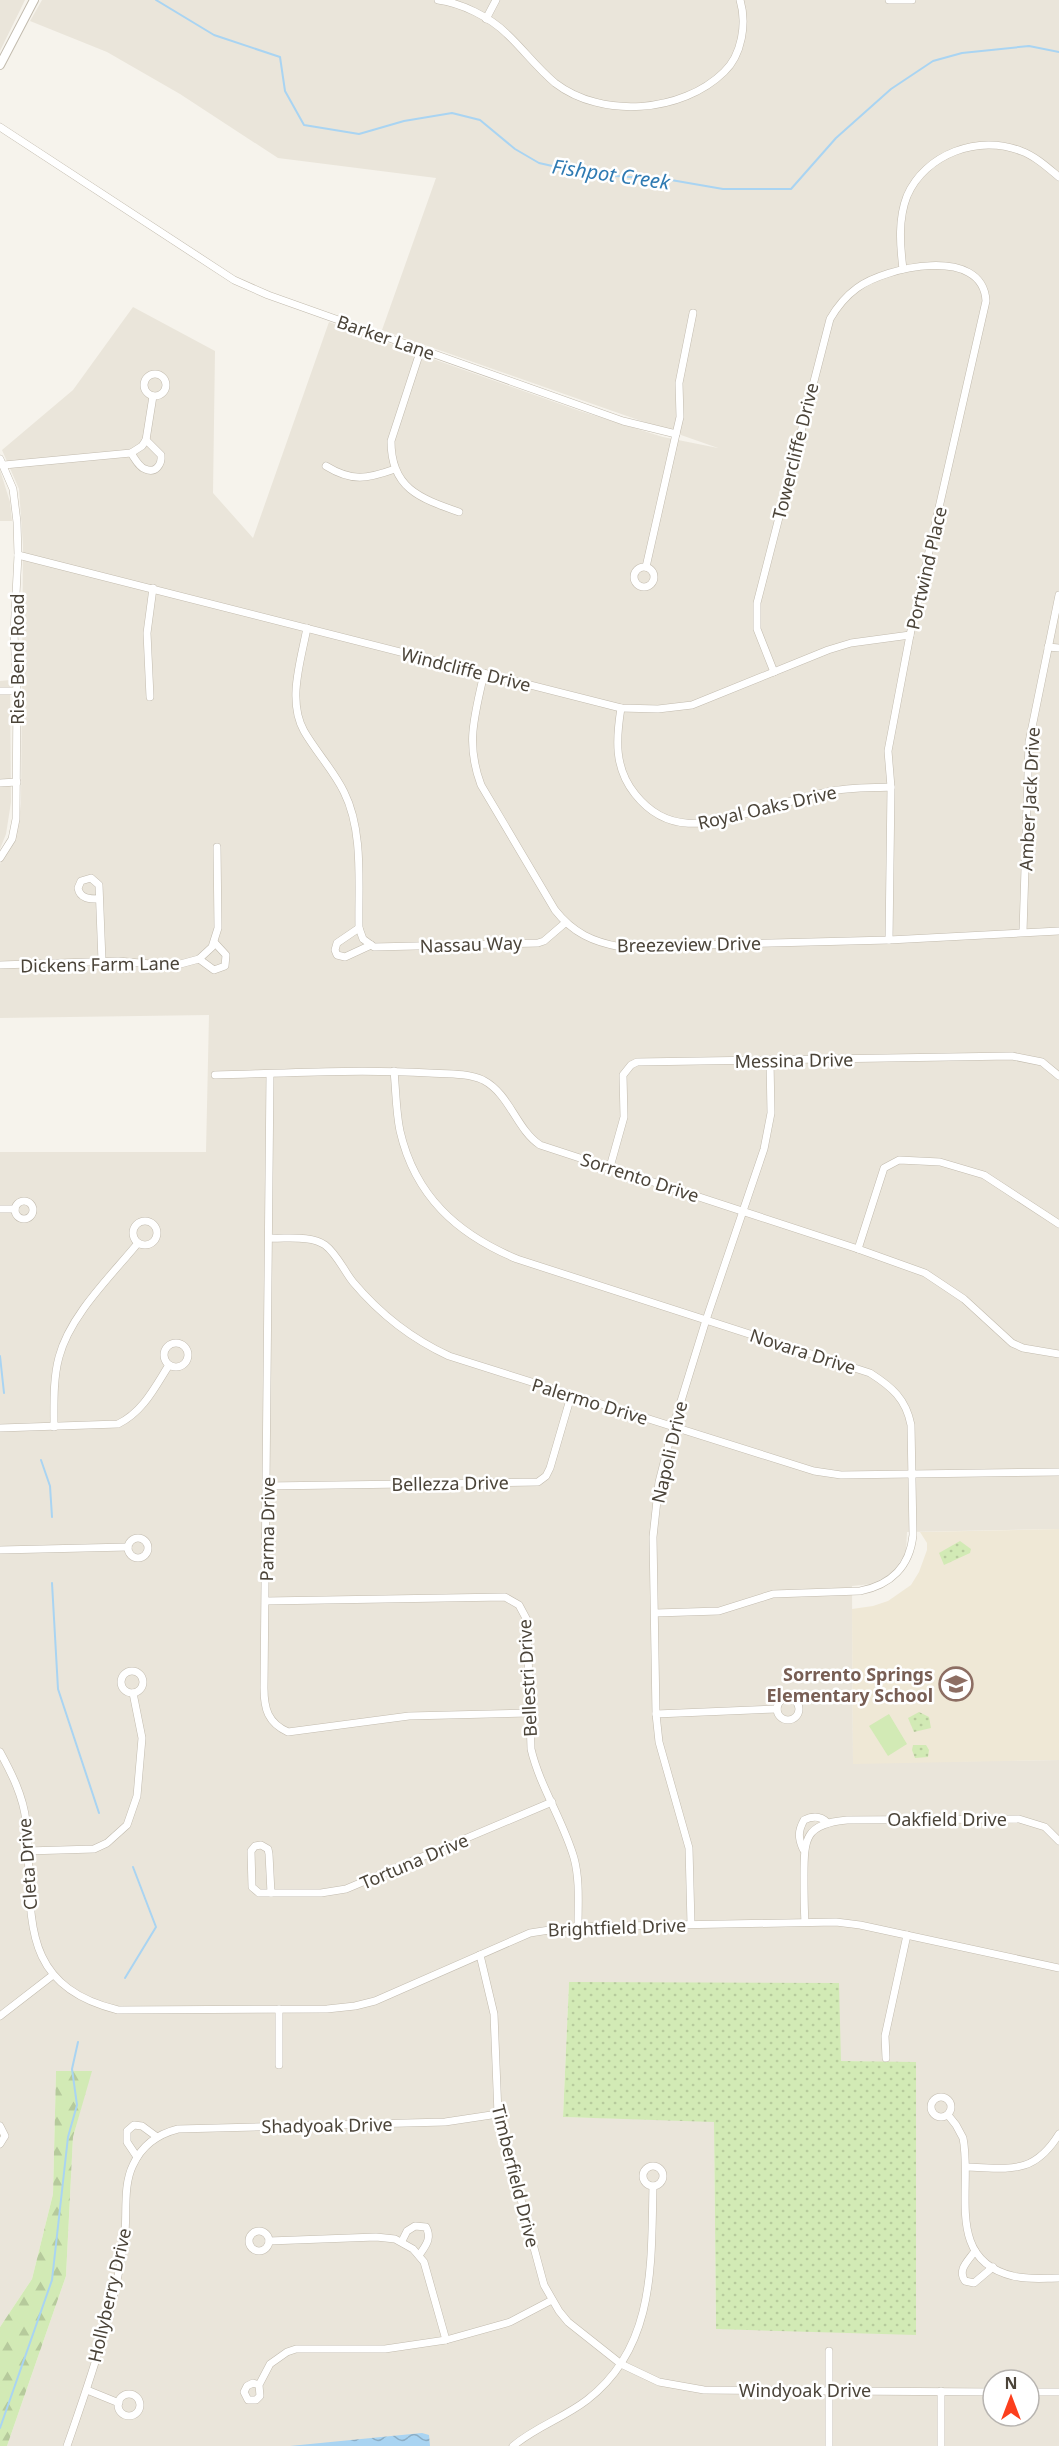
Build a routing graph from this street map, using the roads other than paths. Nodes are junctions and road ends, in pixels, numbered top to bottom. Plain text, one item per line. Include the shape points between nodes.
1 (34, 0) edge
2 (438, 0) edge
3 (496, 0) edge
4 (740, 0) edge
5 (889, 0) edge
6 (912, 0) edge
7 (486, 20) junction
8 (0, 65) edge
9 (0, 127) edge
10 (1059, 177) edge
11 (903, 269) junction
12 (693, 313) dead end
13 (421, 349) junction
14 (153, 396) dead end
15 (676, 435) junction
16 (146, 440) junction
17 (131, 453) junction
18 (2, 462) edge
19 (326, 466) dead end
20 (395, 469) junction
21 (459, 512) dead end
22 (18, 555) junction
23 (646, 567) dead end
24 (153, 588) junction
25 (1059, 595) edge
26 (307, 628) junction
27 (910, 635) junction
28 (1048, 647) junction
29 (1059, 648) edge
30 (774, 672) junction
31 (484, 673) junction
32 (0, 691) edge
33 (17, 691) junction
34 (150, 697) dead end
35 (621, 708) junction
36 (17, 782) junction
37 (0, 783) edge
38 (891, 787) junction
39 (217, 847) dead end
40 (0, 858) edge
41 (99, 899) dead end
42 (565, 923) junction
43 (359, 928) junction
44 (1059, 931) edge
45 (1023, 933) junction
46 (889, 940) junction
47 (214, 943) junction
48 (371, 945) junction
49 (199, 959) junction
50 (102, 962) junction
51 (0, 965) edge
52 (770, 1061) junction
53 (394, 1071) junction
54 (215, 1074) dead end
55 (270, 1074) junction
56 (1059, 1076) edge
57 (609, 1167) junction
58 (0, 1209) edge
59 (15, 1209) dead end
60 (743, 1211) junction
61 (1059, 1224) edge
62 (270, 1238) junction
63 (138, 1243) dead end
64 (858, 1249) junction
65 (706, 1320) junction
66 (1059, 1354) edge
67 (169, 1365) dead end
68 (572, 1396) junction
69 (54, 1426) junction
70 (673, 1427) junction
71 (0, 1428) edge
72 (1059, 1472) edge
73 (912, 1475) junction
74 (267, 1486) junction
75 (128, 1547) dead end
76 (0, 1550) edge
77 (266, 1601) junction
78 (656, 1612) junction
79 (134, 1693) dead end
80 (777, 1709) dead end
81 (528, 1713) junction
82 (656, 1714) junction
83 (0, 1752) edge
84 (552, 1802) junction
85 (828, 1823) junction
86 (1059, 1841) edge
87 (803, 1849) junction
88 (27, 1851) junction
89 (271, 1893) junction
90 (805, 1922) junction
91 (691, 1924) junction
92 (578, 1927) junction
93 (907, 1935) junction
94 (480, 1955) junction
95 (1059, 1968) edge
96 (52, 1975) junction
97 (279, 2009) junction
98 (0, 2016) edge
99 (886, 2058) dead end
100 (279, 2065) dead end
101 (498, 2114) junction
102 (948, 2115) dead end
103 (0, 2126) edge
104 (1059, 2134) edge
105 (157, 2137) junction
106 (0, 2144) edge
107 (147, 2145) joint
108 (137, 2157) junction
109 (966, 2167) junction
110 (653, 2186) dead end
111 (269, 2241) dead end
112 (402, 2241) junction
113 (975, 2252) junction
114 (420, 2254) junction
115 (993, 2267) junction
116 (1059, 2278) edge
117 (552, 2300) junction
118 (446, 2340) junction
119 (829, 2351) dead end
120 (621, 2364) junction
121 (259, 2385) dead end
122 (87, 2390) junction
123 (829, 2390) junction
124 (941, 2391) junction
125 (981, 2392) edge
126 (1041, 2392) edge
127 (1059, 2392) edge
128 (119, 2403) dead end
129 (67, 2446) edge
130 (513, 2446) edge
131 (830, 2446) edge
132 (941, 2446) edge

1 - 8 street
2 - 7 street via 459,5
3 - 7 street
4 - 7 street via 744,13 740,43 726,70 698,91 648,107 598,102 556,84 504,31
5 - 6 street
9 - 13 street, Barker Lane via 234,280
10 - 11 street via 1019,150 989,145 949,154 925,170 907,197 901,229
11 - 27 street, Portwind Place via 931,264 951,266 975,278 986,301
11 - 30 street, Towercliffe Drive via 857,288 838,306 825,332 757,603 756,629
12 - 15 street via 679,383
13 - 15 street, Barker Lane via 623,421
13 - 20 street via 391,441
14 - 16 street
15 - 23 street
16 - 17 street
16 - 17 street via 161,455 157,468 145,469
17 - 18 street
18 - 22 street, Ries Bend Road via 13,489
19 - 20 street via 341,475 362,478
20 - 21 street via 415,494
22 - 24 street, Windcliffe Drive
22 - 33 street, Ries Bend Road via 14,634
24 - 26 street, Windcliffe Drive
24 - 34 street via 147,633
25 - 28 street, Amber Jack Drive
26 - 31 street, Windcliffe Drive
26 - 43 street via 297,681 297,712 304,731 345,793 356,837
27 - 30 street, Windcliffe Drive via 839,646
27 - 38 street, Portwind Place via 888,751
28 - 29 street
28 - 45 street, Amber Jack Drive via 1029,742
30 - 35 street, Windcliffe Drive via 692,705
31 - 35 street, Windcliffe Drive
31 - 42 street, Breezeview Drive via 471,745 477,775
32 - 33 street
33 - 36 street, Ries Bend Road
35 - 38 street, Royal Oaks Drive via 616,740 626,781 648,808 680,823 711,823 830,791
36 - 37 street
36 - 40 street, Ries Bend Road via 15,829
38 - 46 street, Portwind Place
39 - 47 street via 219,919
41 - 50 street
42 - 46 street, Breezeview Drive via 584,937 621,947
42 - 48 street, Nassau Way via 538,943
43 - 48 street via 363,939
43 - 48 street, Nassau Way via 338,943 337,955 345,957
44 - 45 street, Breezeview Drive
45 - 46 street, Breezeview Drive
47 - 49 street, Dickens Farm Lane
47 - 49 street, Dickens Farm Lane via 226,955 225,966 214,970
49 - 50 street, Dickens Farm Lane via 173,966
50 - 51 street, Dickens Farm Lane
52 - 56 street, Messina Drive via 1012,1056 1042,1062
52 - 57 street, Messina Drive via 631,1065 623,1075 624,1117
52 - 60 street, Napoli Drive via 770,1125
53 - 55 street, Sorrento Drive
53 - 57 street, Sorrento Drive via 463,1075 484,1081 540,1145
53 - 65 street, Novara Drive via 404,1144 424,1186 453,1223 490,1248
54 - 55 street, Sorrento Drive
55 - 62 street, Parma Drive
57 - 60 street, Sorrento Drive
58 - 59 street
60 - 64 street, Sorrento Drive
60 - 65 street, Napoli Drive
61 - 64 street via 984,1175 940,1162 899,1160 884,1168
62 - 68 street, Palermo Drive via 324,1245 363,1294 399,1326 431,1347
62 - 74 street, Parma Drive
63 - 69 street via 78,1318 65,1341 55,1377
64 - 66 street, Sorrento Drive via 947,1286 1012,1343
65 - 70 street, Napoli Drive
65 - 73 street, Novara Drive via 870,1373 890,1386 903,1400 910,1416
67 - 69 street via 141,1408 127,1420 110,1426
68 - 70 street, Palermo Drive
68 - 74 street, Bellezza Drive via 550,1468 538,1482
69 - 71 street
70 - 73 street, Palermo Drive via 827,1474
70 - 78 street, Napoli Drive via 654,1517
72 - 73 street, Palermo Drive
73 - 78 street, Novara Drive via 912,1547 902,1568 883,1584 860,1591 764,1595 719,1611
74 - 77 street, Parma Drive
75 - 76 street
77 - 81 street, Bellestri Drive via 505,1597 513,1600 527,1620
77 - 81 street, Parma Drive via 264,1704 273,1724 288,1732 409,1716
78 - 82 street, Napoli Drive
79 - 88 street via 142,1738 137,1796 127,1825 94,1849
80 - 82 street
81 - 84 street, Bellestri Drive via 533,1759
82 - 91 street, Napoli Drive via 659,1742 689,1848
83 - 88 street, Cleta Drive via 22,1802
84 - 89 street, Tortuna Drive via 346,1889
84 - 92 street, Bellestri Drive via 574,1858
85 - 86 street, Oakfield Drive via 1004,1818 1038,1823
85 - 87 street via 812,1832
85 - 87 street, Oakfield Drive via 814,1817 804,1821 799,1828
87 - 90 street, Oakfield Drive
88 - 96 street, Cleta Drive via 30,1921 41,1956
89 - 89 street via 268,1849 258,1845 251,1851 252,1887 259,1893
90 - 91 street, Brightfield Drive
90 - 93 street, Brightfield Drive via 860,1925
91 - 92 street, Brightfield Drive
92 - 94 street, Brightfield Drive via 530,1933
93 - 95 street, Brightfield Drive
93 - 99 street via 885,2036
94 - 97 street, Brightfield Drive via 375,2001 355,2006
94 - 101 street, Timberfield Drive via 494,2014
96 - 97 street, Brightfield Drive via 89,2001 118,2010
96 - 98 street
97 - 100 street
101 - 105 street, Shadyoak Drive via 445,2122 178,2129
101 - 117 street, Timberfield Drive via 544,2285
102 - 109 street via 963,2138
103 - 106 street via 5,2136
104 - 109 street via 1048,2152 1027,2165
105 - 107 street, Shadyoak Drive
105 - 108 street via 139,2125 127,2130 127,2142
107 - 108 street, Hollyberry Drive
108 - 122 street, Hollyberry Drive via 129,2175 117,2276
109 - 113 street via 966,2231
110 - 120 street via 648,2299
111 - 112 street via 376,2237
112 - 114 street
112 - 114 street via 415,2226 426,2227 428,2241
113 - 115 street
113 - 115 street via 962,2270 965,2281 974,2283
114 - 118 street
115 - 116 street via 1014,2277
117 - 118 street via 510,2322
117 - 120 street, Timberfield Drive via 578,2332
118 - 121 street via 385,2349 296,2349 278,2356
119 - 123 street
120 - 123 street, Windyoak Drive via 659,2382 704,2390
120 - 130 street via 587,2400 536,2428
122 - 128 street
122 - 129 street, Hollyberry Drive
123 - 124 street, Windyoak Drive
123 - 131 street
124 - 125 street, Windyoak Drive
124 - 132 street
126 - 127 street

